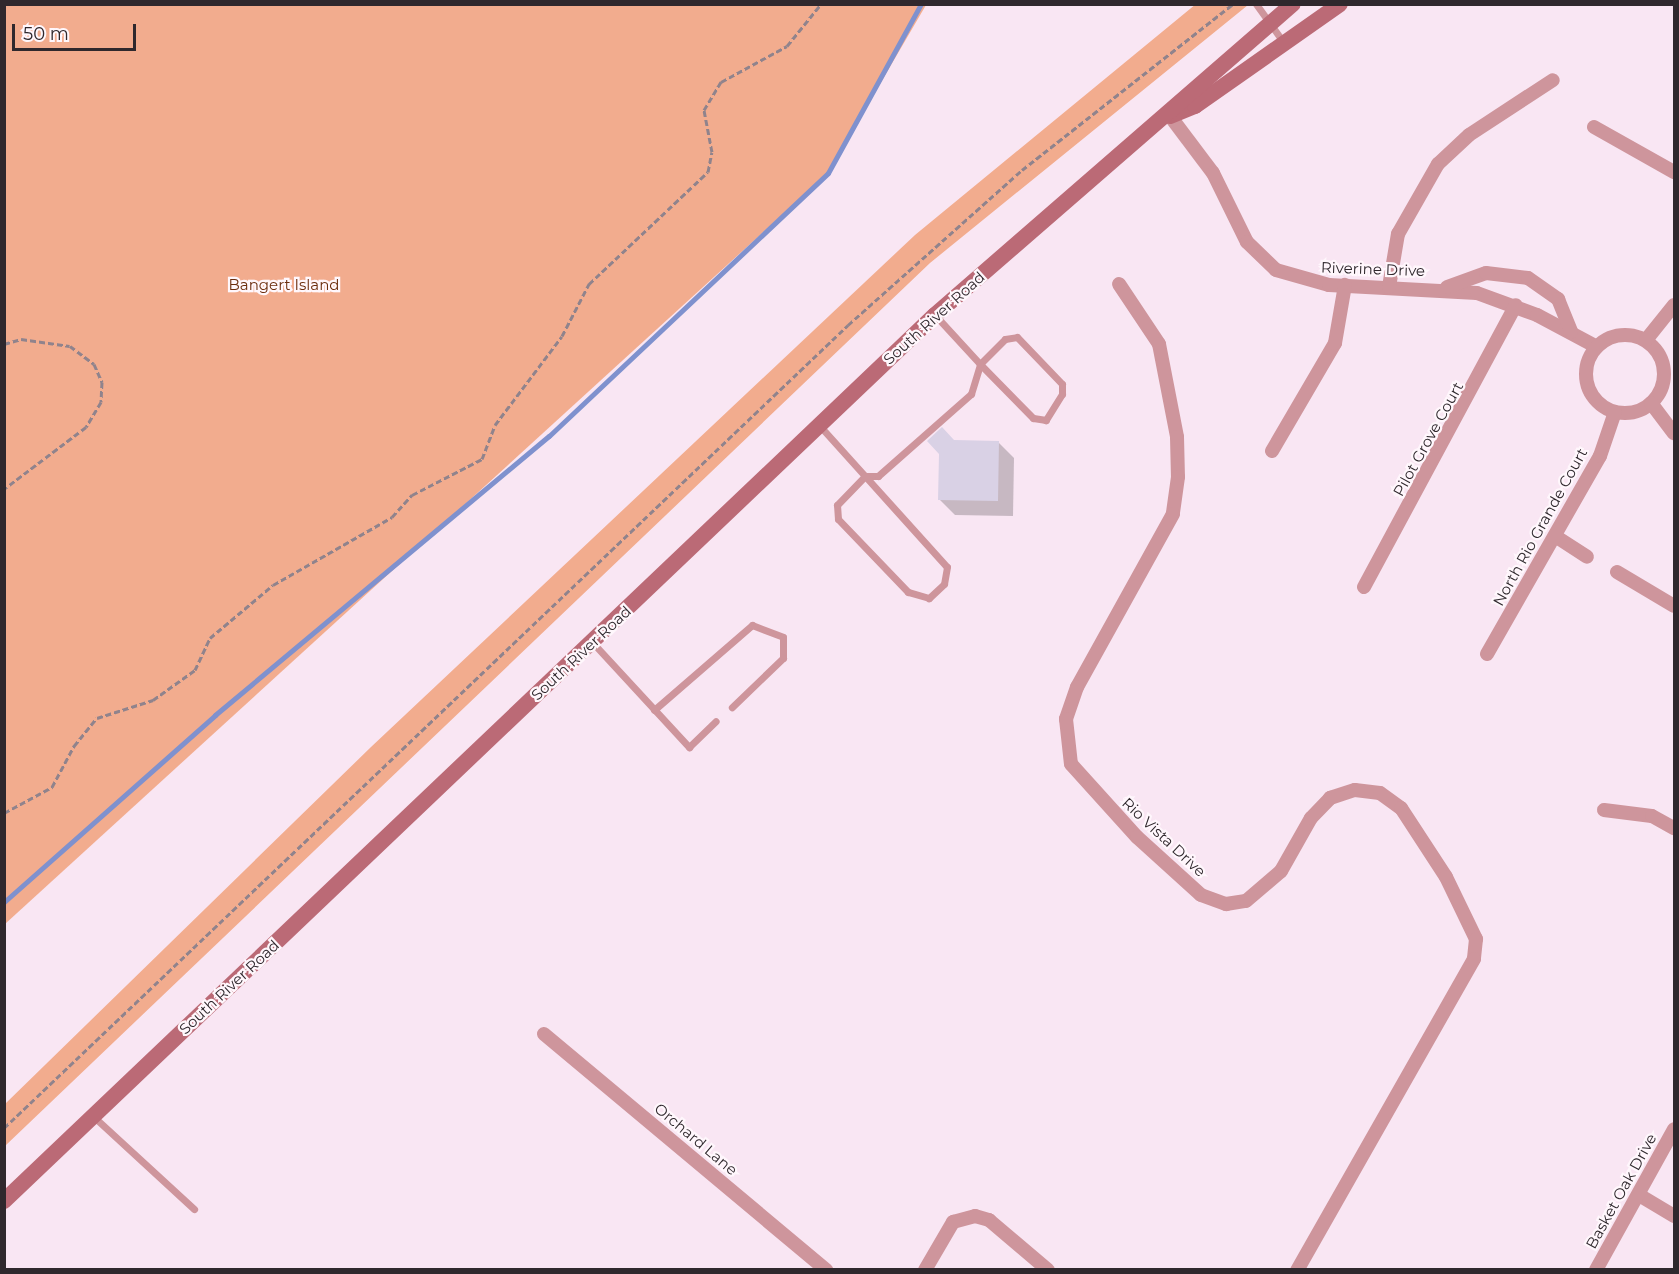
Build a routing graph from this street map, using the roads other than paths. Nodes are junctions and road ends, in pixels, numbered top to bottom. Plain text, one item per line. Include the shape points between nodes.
1 (1256, 4) edge
2 (1293, 4) edge
3 (1304, 4) edge
4 (1352, 4) edge
5 (1335, 8) edge
6 (1271, 24) junction
7 (1284, 43) junction
8 (1553, 80) dead end
9 (1170, 116) junction
10 (1594, 127) dead end
11 (1674, 172) edge
12 (1119, 284) dead end
13 (1345, 285) junction
14 (1389, 287) junction
15 (1444, 289) junction
16 (1516, 305) junction
17 (1674, 305) edge
18 (935, 315) junction
19 (1571, 332) junction
20 (1646, 340) junction
21 (1597, 347) junction
22 (980, 364) junction
23 (1651, 403) junction
24 (1615, 412) junction
25 (819, 425) junction
26 (1674, 433) edge
27 (1272, 451) dead end
28 (865, 476) junction
29 (1555, 536) junction
30 (1587, 557) dead end
31 (1617, 572) dead end
32 (1365, 587) dead end
33 (1674, 606) edge
34 (593, 643) junction
35 (1487, 654) dead end
36 (732, 707) dead end
37 (654, 710) junction
38 (717, 721) dead end
39 (1604, 810) dead end
40 (1674, 828) edge
41 (544, 1034) dead end
42 (92, 1115) junction
43 (1674, 1129) edge
44 (1639, 1195) junction
45 (4, 1201) edge
46 (194, 1209) dead end
47 (1674, 1216) edge
48 (826, 1269) edge
49 (925, 1269) edge
50 (1048, 1269) edge
51 (1297, 1269) edge
52 (1596, 1269) edge

1 - 6 lane
2 - 6 main road, South River Road
3 - 6 main road
4 - 5 main road, South River Road
5 - 7 main road, South River Road
6 - 7 lane
6 - 9 main road, South River Road via 1186,93
7 - 9 main road, South River Road via 1195,106
8 - 14 street via 1469,135 1438,164 1398,234
9 - 13 street, Riverine Drive via 1204,159 1247,242 1265,261 1287,276
9 - 18 main road, South River Road
10 - 11 street
12 - 51 street, Rio Vista Drive via 1159,344 1177,437 1179,477 1173,514 1077,687 1066,719 1071,764 1137,837 1192,887 1227,904 1246,901 1281,872 1311,818 1330,798 1355,790 1380,793 1401,808 1440,867 1476,939 1474,958
13 - 14 street, Riverine Drive
13 - 27 street via 1335,343
14 - 15 street, Riverine Drive
15 - 16 street, Riverine Drive
15 - 19 street, Riverine Drive via 1486,273 1528,278 1553,293
16 - 19 street, Riverine Drive
16 - 32 street, Pilot Grove Court
17 - 20 street
18 - 22 lane
18 - 25 main road, South River Road
19 - 21 street, Riverine Drive
20 - 21 street via 1621,336
20 - 23 street via 1658,352 1664,370
21 - 24 street via 1587,364 1587,385 1597,402
22 - 22 lane via 1038,420 1046,420 1062,394 1059,380 1017,337 1005,339
22 - 28 lane via 971,394 887,472
23 - 24 street via 1636,412
23 - 26 street
24 - 29 street, North Rio Grande Court via 1600,456
25 - 28 lane
25 - 34 main road, South River Road
28 - 28 lane via 947,567 944,584 928,598 908,592 838,519 837,505
29 - 30 street
29 - 35 street, North Rio Grande Court
31 - 33 street
34 - 37 lane
34 - 42 main road, South River Road
36 - 37 lane via 783,658 783,637 752,625
37 - 38 lane via 688,747
39 - 40 street via 1652,816
41 - 48 street, Orchard Lane
42 - 45 main road, South River Road
42 - 46 lane
43 - 44 street, Basket Oak Drive
44 - 47 street
44 - 52 street, Basket Oak Drive
49 - 50 street via 953,1222 975,1216 989,1220

